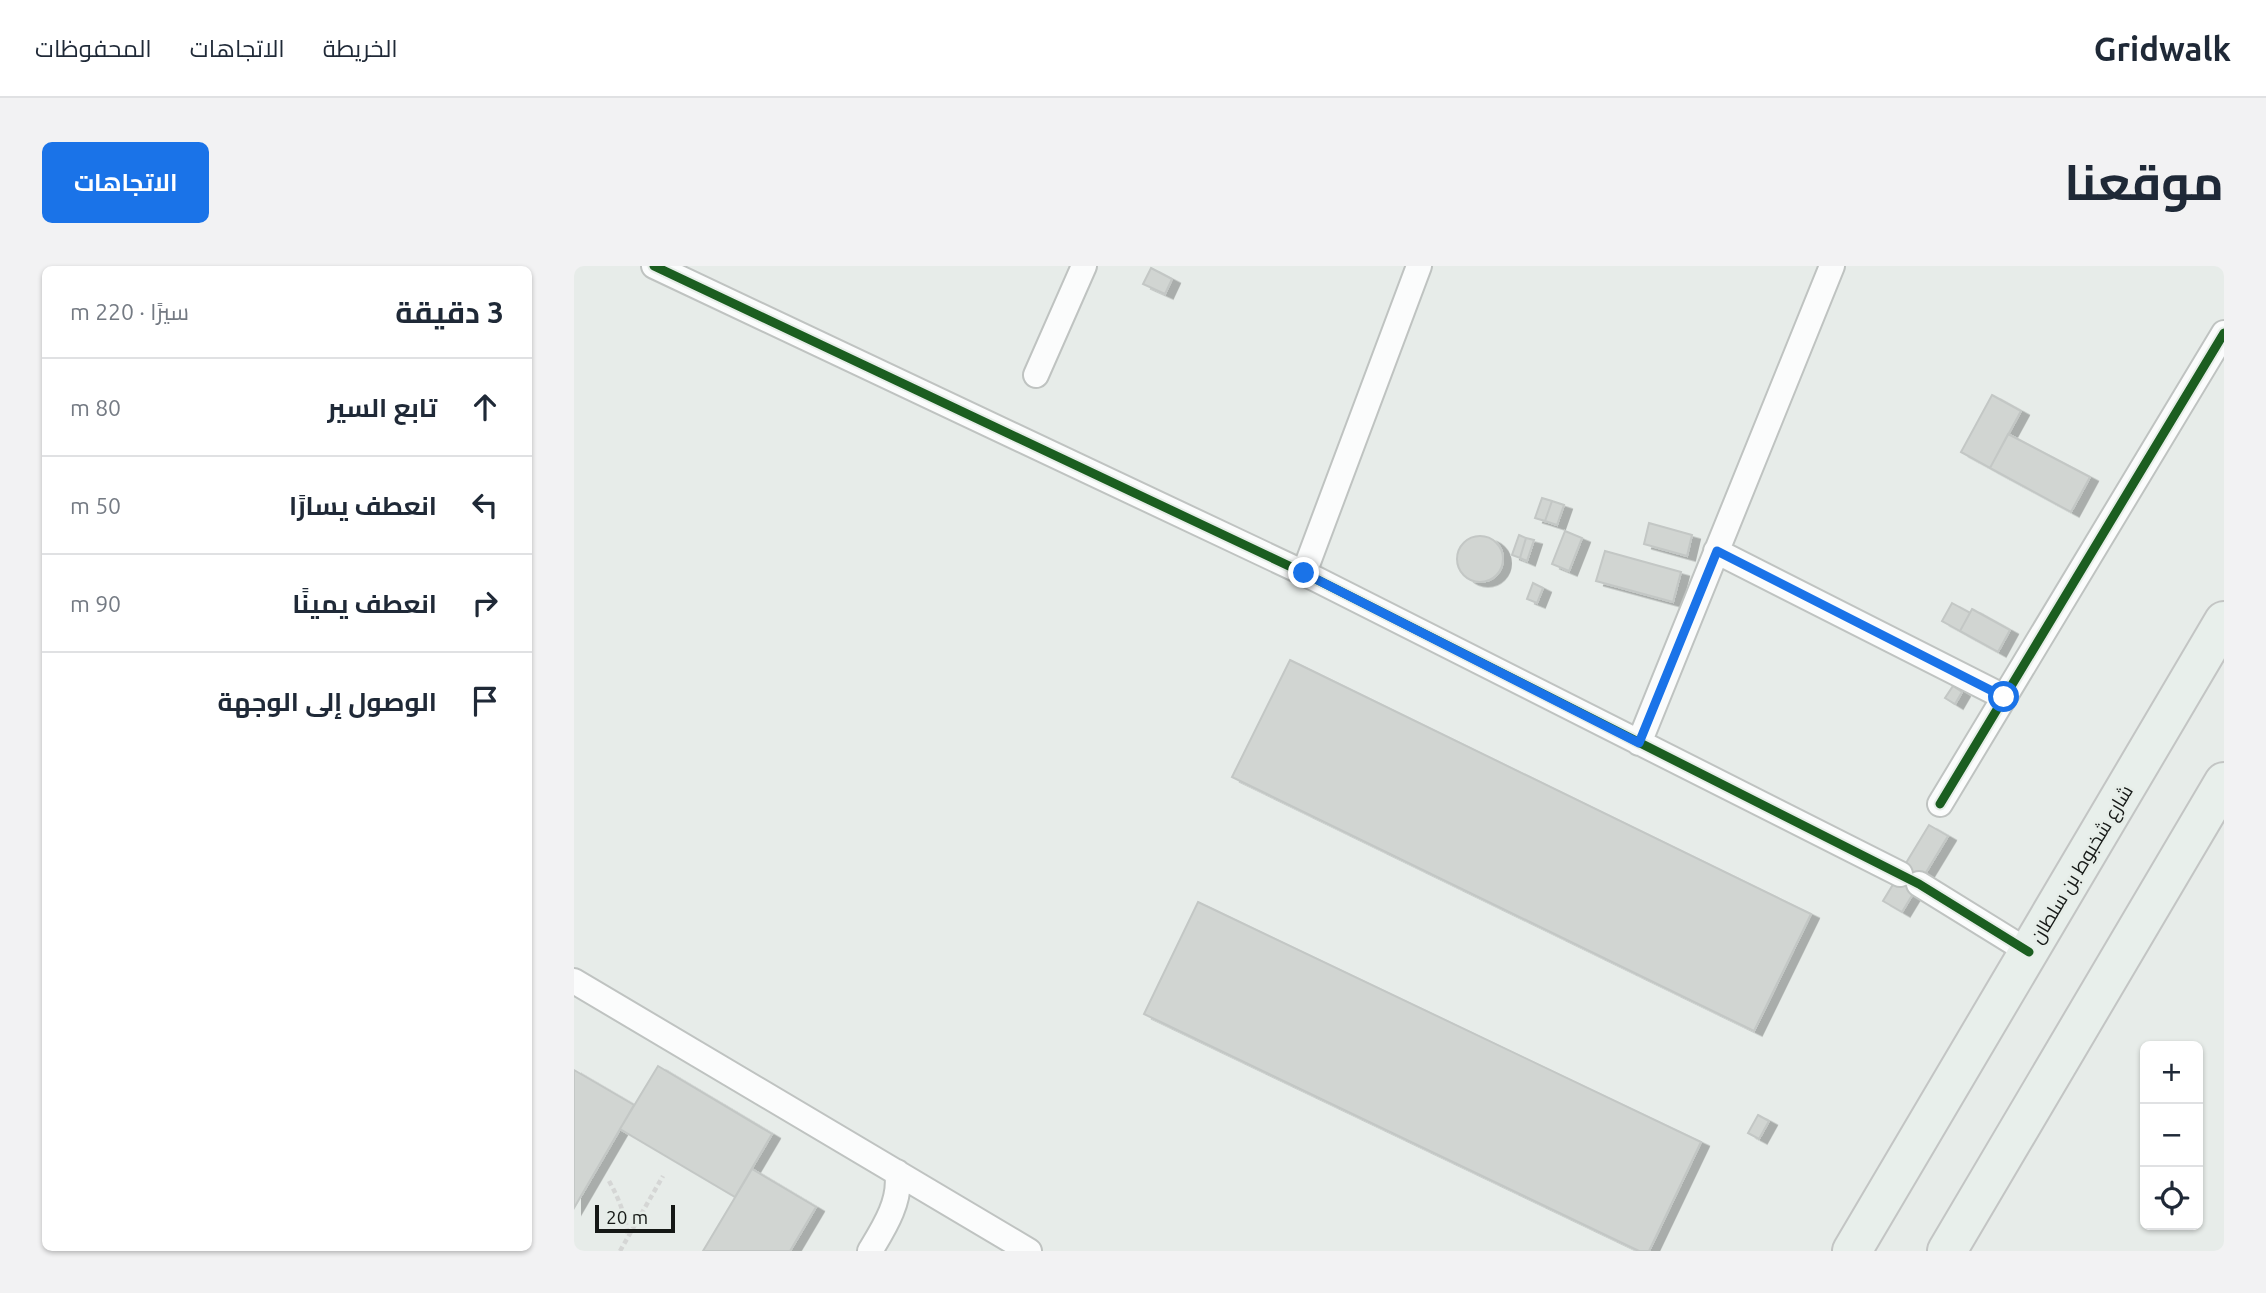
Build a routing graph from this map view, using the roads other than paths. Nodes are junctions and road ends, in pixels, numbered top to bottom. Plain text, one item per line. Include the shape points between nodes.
1 (654, 266) edge
2 (1084, 266) edge
3 (1419, 266) edge
4 (1832, 266) edge
5 (2224, 333) edge
6 (1036, 375) dead end
7 (1717, 551) junction
8 (1304, 573) junction
9 (2224, 621) edge
10 (2004, 697) junction
11 (1639, 743) junction
12 (2224, 782) edge
13 (1940, 804) dead end
14 (2029, 952) junction
15 (574, 982) edge
16 (897, 1172) junction
17 (870, 1251) edge
18 (1029, 1251) edge
19 (1852, 1251) edge
20 (1947, 1251) edge

1 - 8 street
2 - 6 street
3 - 8 street
4 - 7 street
5 - 10 street
7 - 10 street
7 - 11 street
8 - 11 street
9 - 14 main road, شارع شخبوط بن سلطان
10 - 13 street
11 - 14 street via 1909,879
12 - 20 main road
14 - 19 main road, شارع شخبوط بن سلطان
15 - 16 street
16 - 17 street via 899,1186
16 - 18 street

